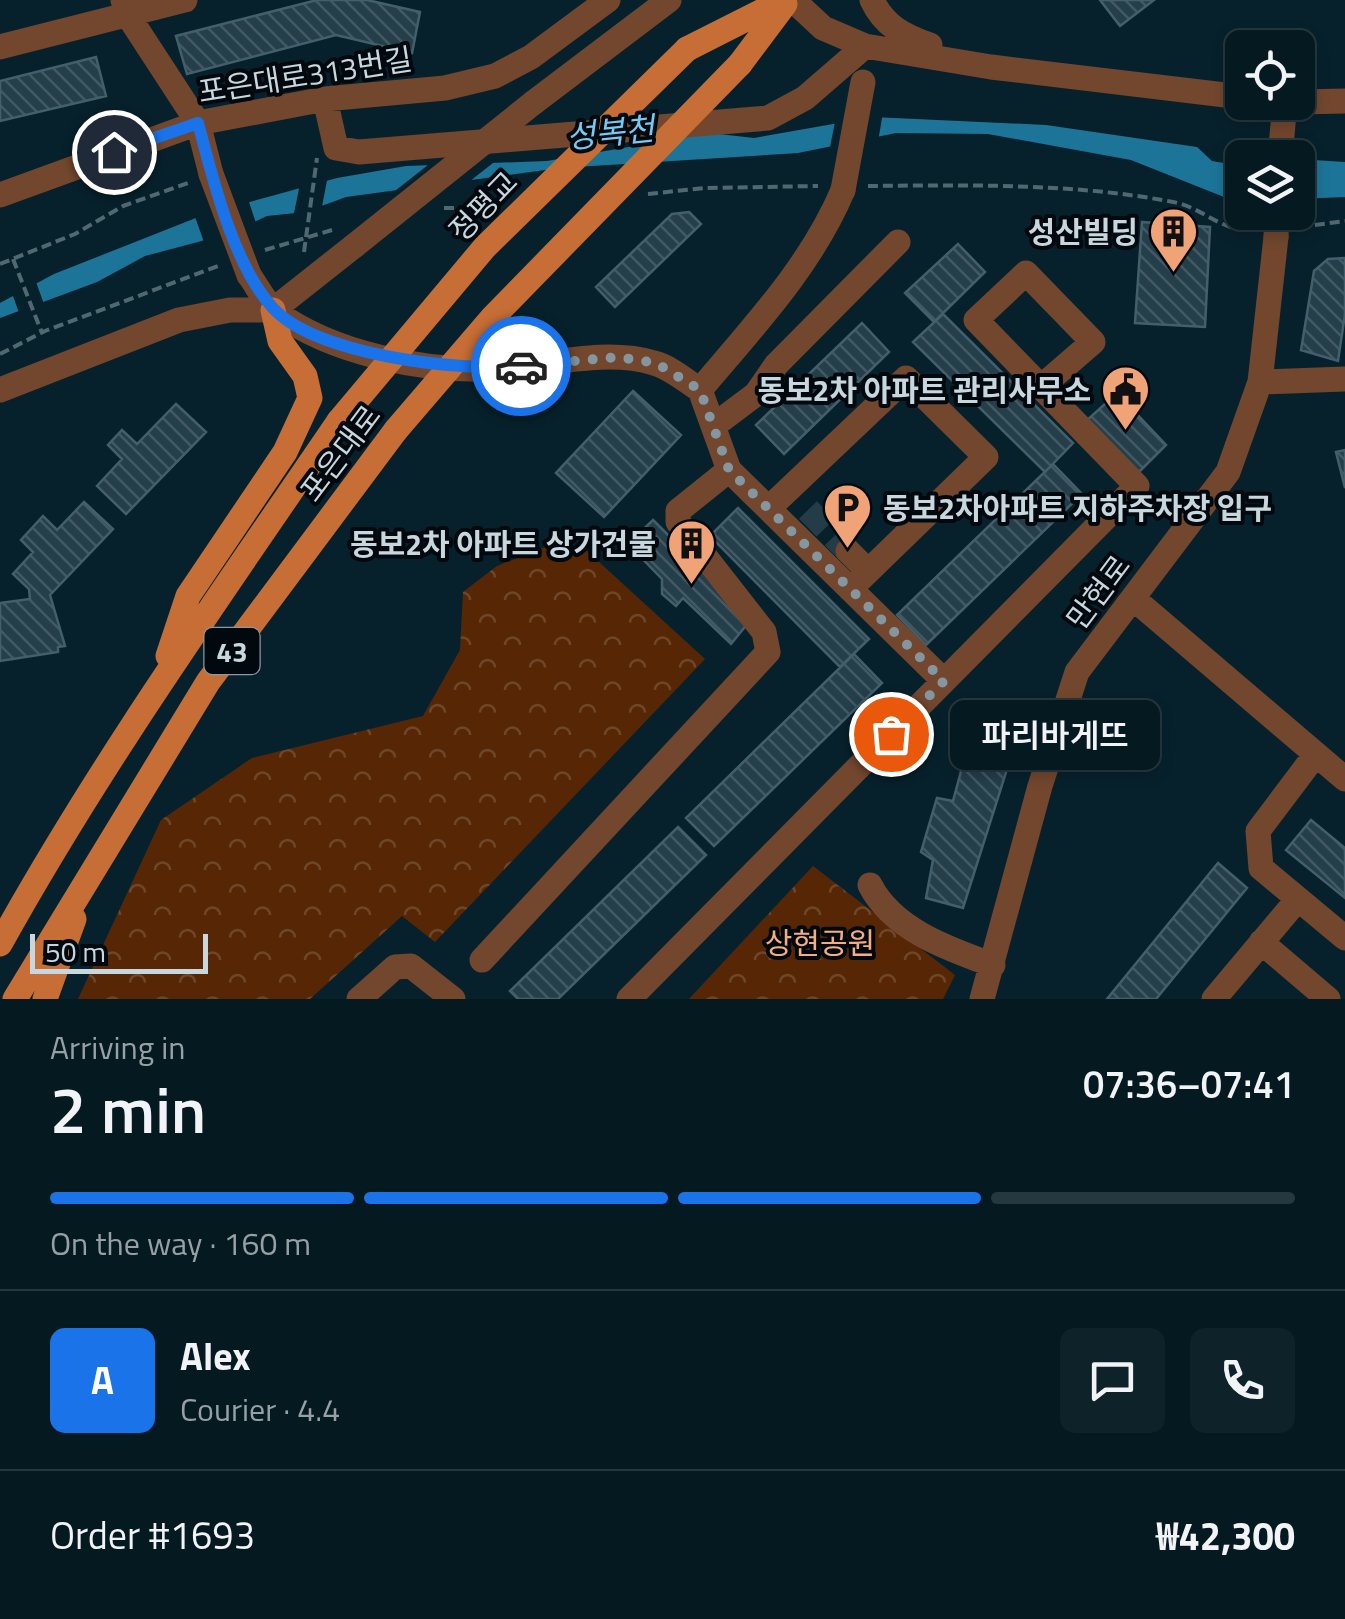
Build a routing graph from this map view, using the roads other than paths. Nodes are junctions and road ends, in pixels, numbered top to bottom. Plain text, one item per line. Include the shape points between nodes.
1 (185, 0) edge
2 (608, 0) edge
3 (669, 0) edge
4 (788, 0) edge
5 (872, 0) edge
6 (124, 7) edge
7 (865, 46) junction
8 (0, 47) edge
9 (991, 67) junction
10 (1225, 95) edge
11 (325, 99) junction
12 (1345, 101) edge
13 (1315, 102) edge
14 (198, 123) junction
15 (0, 195) edge
16 (1272, 230) edge
17 (898, 242) dead end
18 (274, 310) junction
19 (1345, 380) edge
20 (1260, 382) junction
21 (1041, 387) junction
22 (0, 390) edge
23 (700, 390) junction
24 (340, 421) joint
25 (716, 424) junction
26 (729, 470) junction
27 (769, 508) junction
28 (848, 550) tunnel mouth
29 (859, 580) junction
30 (1134, 599) junction
31 (944, 681) junction
32 (159, 685) junction
33 (1316, 754) junction
34 (1345, 779) edge
35 (50, 854) junction
36 (84, 883) junction
37 (870, 885) dead end
38 (1298, 898) junction
39 (0, 910) edge
40 (1345, 938) edge
41 (1261, 942) junction
42 (0, 944) edge
43 (482, 960) dead end
44 (993, 965) junction
45 (1228, 994) edge
46 (14, 999) edge
47 (46, 999) edge
48 (360, 999) edge
49 (453, 999) edge
50 (629, 999) edge
51 (982, 999) edge
52 (1328, 999) edge

1 - 6 street
2 - 11 street, 포은대로313번길 via 495,76 445,88
3 - 18 street, bridge via 346,237
4 - 7 street via 823,28
4 - 24 main road, 정평교 / 43, bridge via 688,49 486,247
4 - 36 main road, 포은대로 / 43, bridge via 740,64 533,274 396,430 208,682
5 - 9 street via 902,36
6 - 8 street
6 - 14 street
7 - 9 street
7 - 11 street via 805,98 768,118 359,152 336,148
7 - 23 street, bridge via 848,187 785,288
9 - 10 street
11 - 14 street, 포은대로313번길
12 - 13 street
14 - 15 street, 포은대로313번길
14 - 18 street, bridge via 239,269
16 - 20 street, 만현로
17 - 25 street via 756,394
18 - 22 street via 179,320
18 - 23 street via 364,352 430,365 492,369 618,357 656,363
18 - 32 main road via 280,341 305,376 310,398 285,452 188,596
19 - 20 street
20 - 30 street, 만현로 via 1228,472
21 - 21 street via 1093,342 1026,274 976,320
21 - 31 street via 1137,486
23 - 25 street
24 - 32 main road, 포은대로 / 43
25 - 26 street
26 - 27 street
26 - 43 street via 678,512 678,522 764,632 768,652
27 - 29 street
27 - 29 street via 906,378 986,457
28 - 29 street
29 - 31 street
30 - 33 street
30 - 44 street, 만현로 via 1077,672
31 - 50 street
32 - 35 main road, 포은대로 / 43
33 - 34 street
33 - 38 street via 1258,831 1261,868
35 - 39 main road
35 - 42 main road, 포은대로 / 43
36 - 46 main road, 포은대로 / 43
36 - 47 main road
37 - 44 street via 911,929
38 - 40 street
38 - 41 street
41 - 45 street
41 - 52 street
44 - 51 street, 만현로
48 - 49 street via 395,967 411,966

